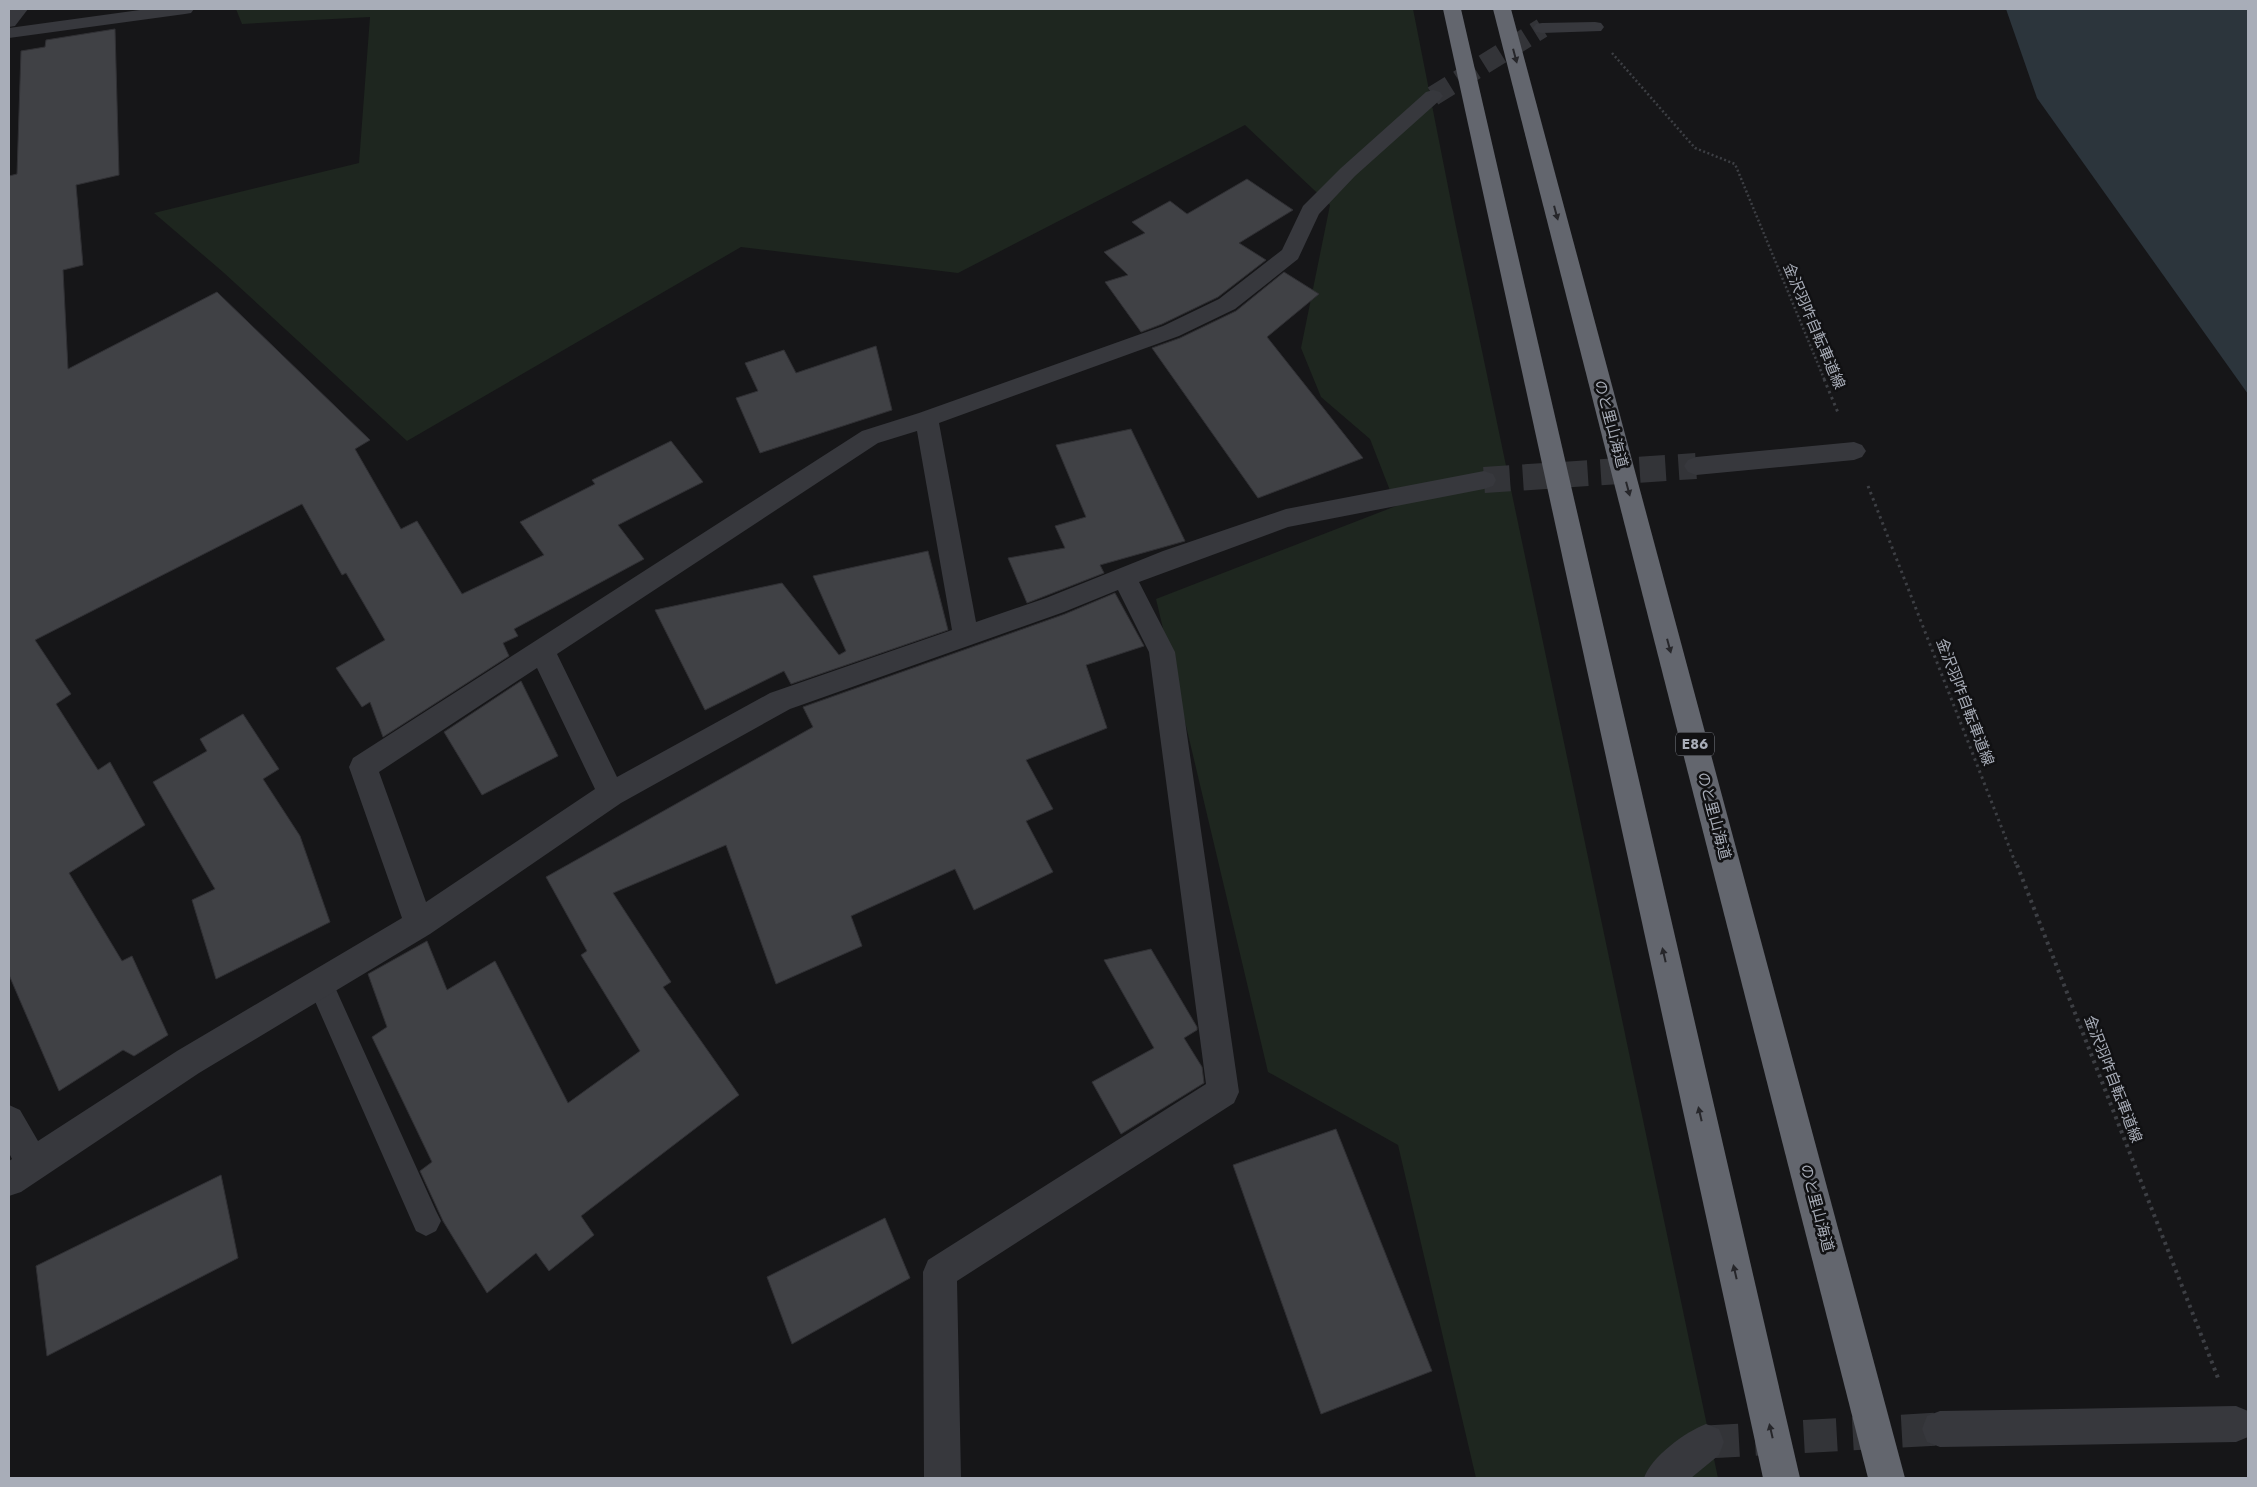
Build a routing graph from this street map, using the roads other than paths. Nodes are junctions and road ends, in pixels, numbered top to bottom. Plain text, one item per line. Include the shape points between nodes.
1 (20, 9) edge
2 (185, 9) edge
3 (1452, 9) edge
4 (1502, 9) edge
5 (9, 22) edge
6 (1595, 27) road end
7 (1542, 28) tunnel mouth
8 (9, 34) edge
9 (1433, 96) tunnel mouth
10 (927, 419) junction
11 (1854, 451) road end
12 (1696, 466) tunnel mouth
13 (1484, 480) tunnel mouth
14 (1124, 577) junction
15 (966, 636) junction
16 (542, 650) junction
17 (611, 794) junction
18 (419, 924) junction
19 (320, 983) junction
20 (9, 1122) edge
21 (21, 1172) edge
22 (426, 1221) dead end
23 (2236, 1424) road end
24 (1940, 1429) tunnel mouth
25 (1706, 1442) tunnel mouth
26 (943, 1478) edge
27 (1662, 1478) edge
28 (1782, 1478) edge
29 (1887, 1478) edge

1 - 5 street
2 - 8 street
28 -> 3 highway
4 -> 29 highway, のと里山海道 / E86
6 - 7 street
9 - 10 street via 1348,172 1310,211 1291,254 1227,304 1171,331
10 - 15 street
10 - 16 street via 870,437
11 - 12 street
13 - 14 street via 1286,518
14 - 15 street
14 - 26 street via 1162,652 1223,1092 940,1272
15 - 17 street via 780,701
16 - 17 street
16 - 18 street via 363,766
17 - 18 street
18 - 19 street
19 - 21 street via 188,1062
19 - 22 lane
20 - 21 street
23 - 24 street
25 - 27 street

